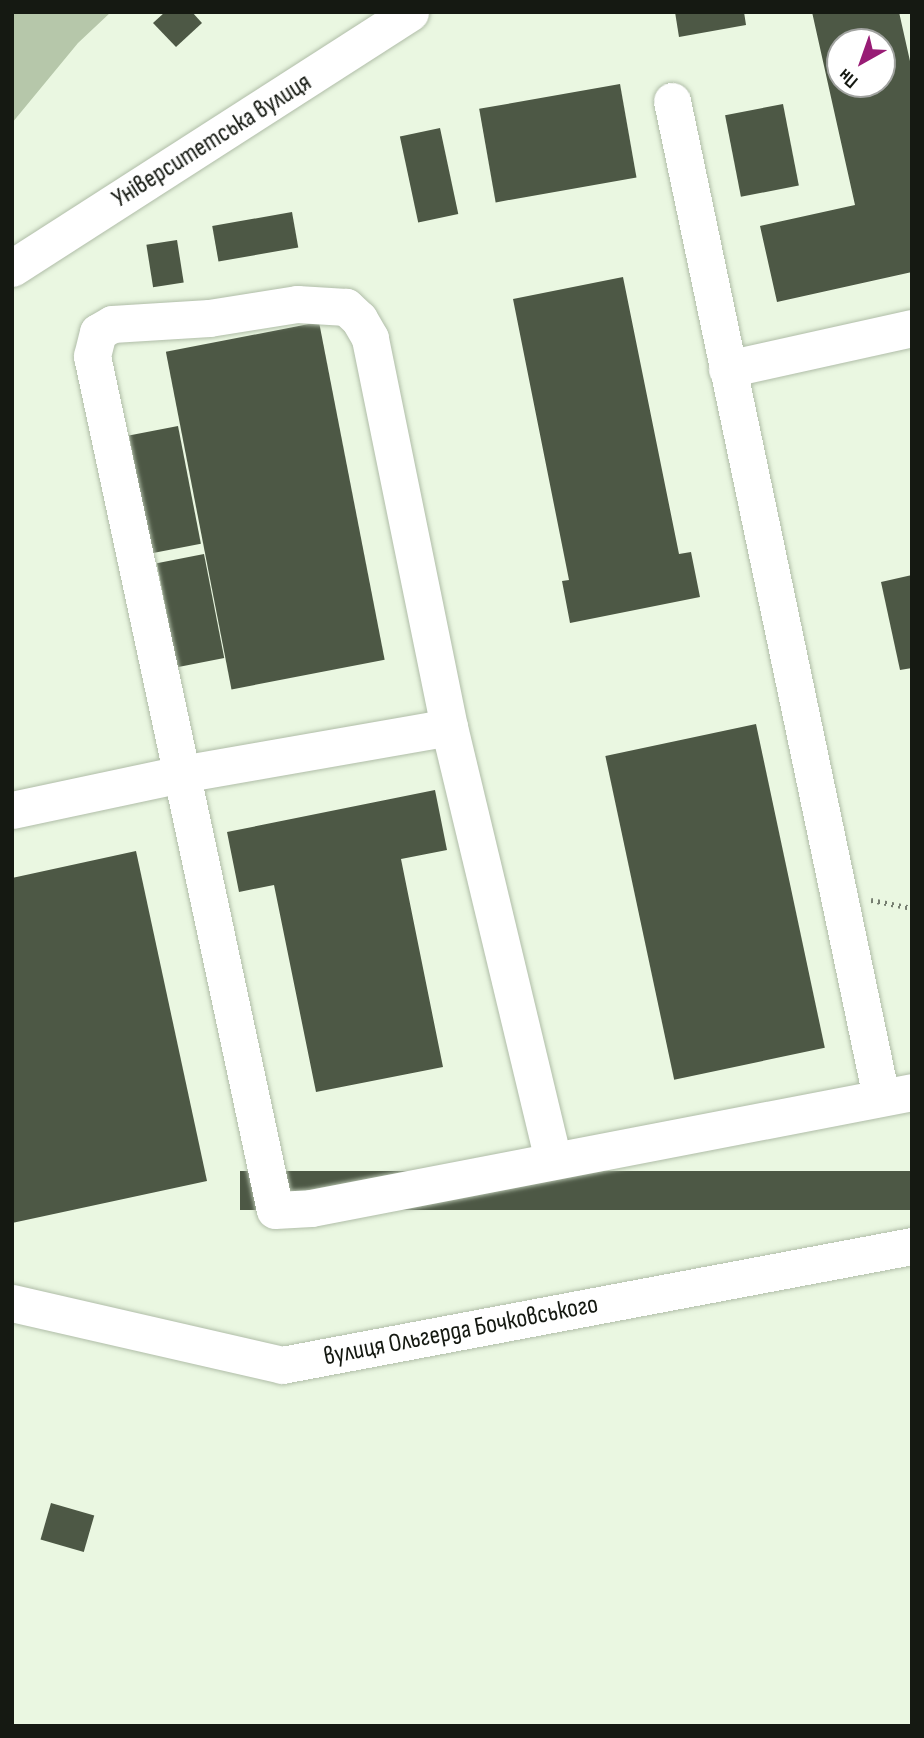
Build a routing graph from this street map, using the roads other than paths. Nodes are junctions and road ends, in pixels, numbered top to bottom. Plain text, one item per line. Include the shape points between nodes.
1 (410, 12) edge
2 (672, 101) dead end
3 (12, 268) edge
4 (912, 328) edge
5 (727, 369) junction
6 (449, 727) junction
7 (181, 774) junction
8 (12, 810) edge
9 (897, 1094) edge
10 (554, 1160) junction
11 (912, 1246) edge
12 (12, 1303) edge

1 - 3 street, Університетська вулиця
2 - 5 street
4 - 5 street
5 - 9 street
6 - 7 street
6 - 7 street via 370,338 359,318 346,307 297,304 208,318 112,324 98,332 92,356
6 - 10 street
7 - 8 street
7 - 10 street via 275,1210 311,1208
9 - 10 street
11 - 12 street, вулиця Ольгерда Бочковського via 282,1365

